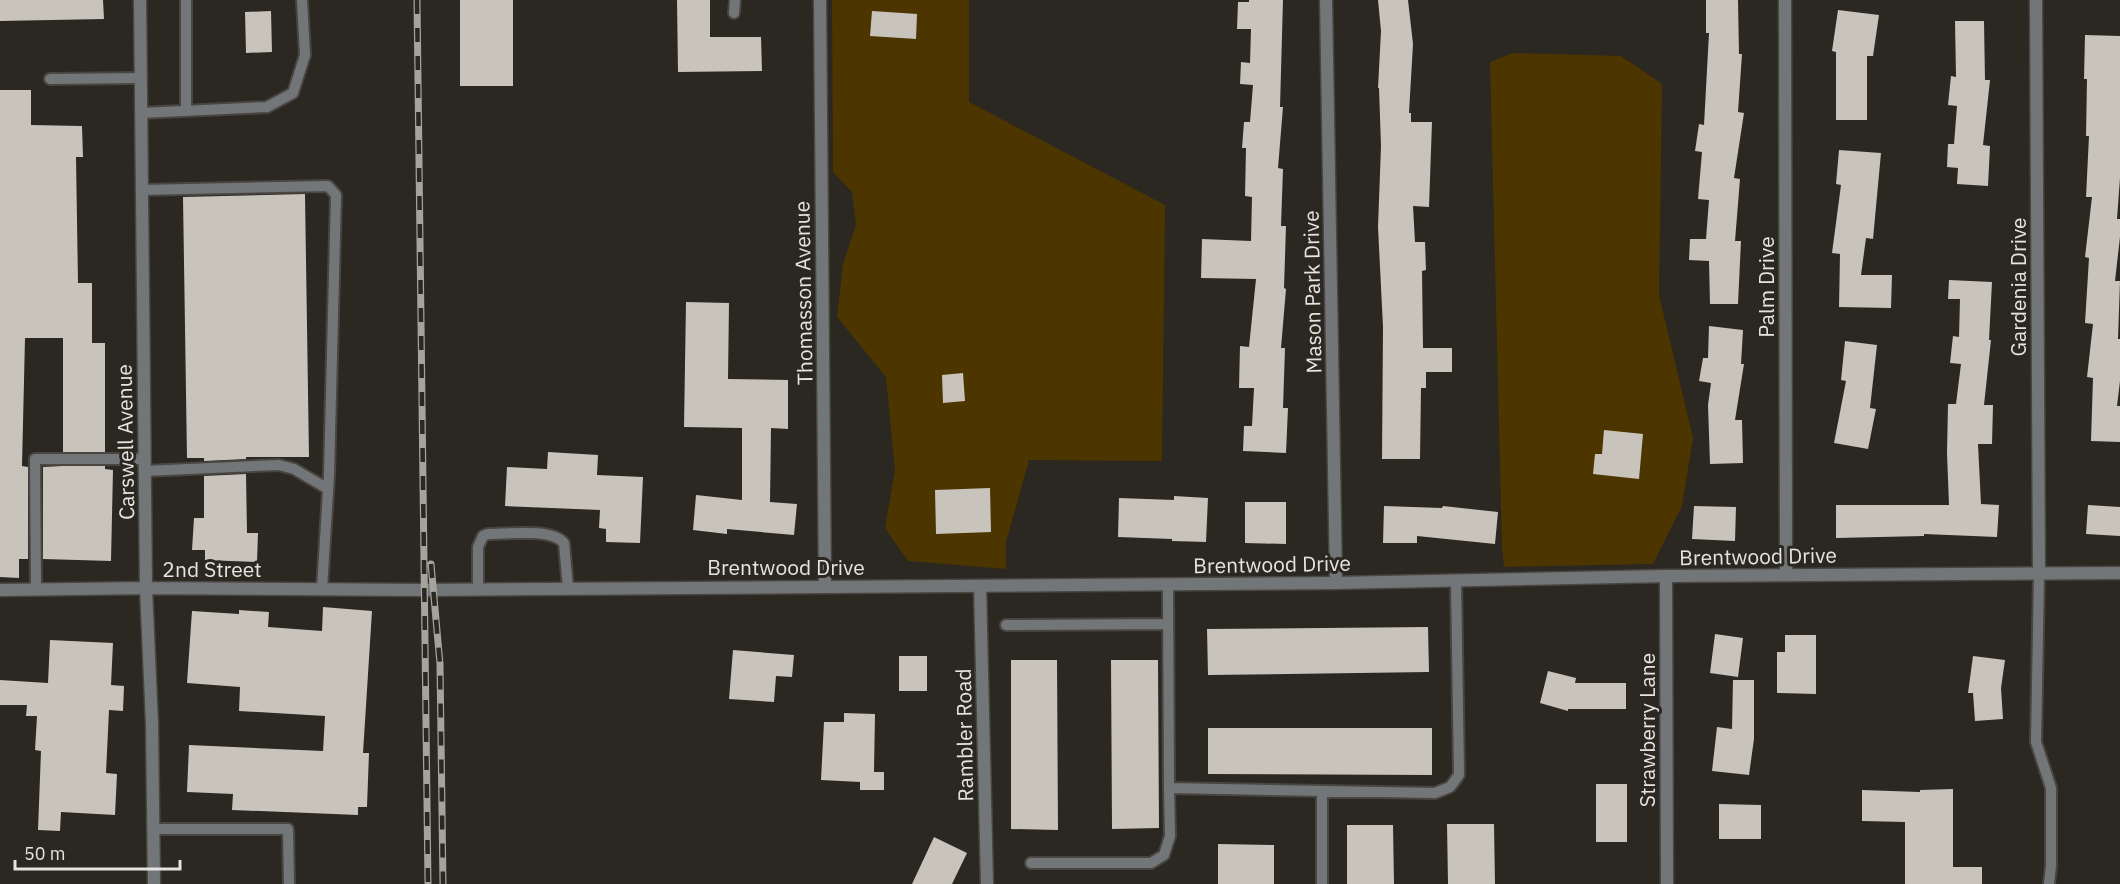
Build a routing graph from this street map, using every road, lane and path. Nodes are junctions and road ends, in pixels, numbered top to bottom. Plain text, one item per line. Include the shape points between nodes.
1 (140, 0) edge
2 (186, 0) edge
3 (302, 0) edge
4 (735, 0) edge
5 (820, 0) edge
6 (1326, 0) edge
7 (1785, 0) edge
8 (2036, 0) edge
9 (734, 13) dead end
10 (50, 78) dead end
11 (141, 78) junction
12 (186, 111) junction
13 (141, 113) junction
14 (141, 190) junction
15 (145, 465) junction
16 (328, 489) junction
17 (2120, 573) edge
18 (2039, 574) junction
19 (1786, 575) junction
20 (1666, 576) junction
21 (1456, 581) junction
22 (1336, 583) junction
23 (1168, 584) junction
24 (825, 586) junction
25 (980, 586) junction
26 (146, 588) junction
27 (568, 588) junction
28 (322, 589) junction
29 (478, 589) junction
30 (0, 590) edge
31 (36, 590) junction
32 (424, 590) joint
33 (1168, 624) junction
34 (1006, 625) dead end
35 (1170, 788) junction
36 (1322, 792) junction
37 (153, 829) junction
38 (1031, 863) dead end
39 (154, 884) edge
40 (289, 884) edge
41 (987, 884) edge
42 (1322, 884) edge
43 (1667, 884) edge
44 (2049, 884) edge

1 - 11 street, Carswell Avenue
2 - 12 lane
3 - 12 lane via 305,55 293,93 267,107
4 - 9 lane
5 - 24 street, Thomasson Avenue
6 - 22 street, Mason Park Drive
7 - 19 street, Palm Drive
8 - 18 street, Gardenia Drive
10 - 11 lane
11 - 13 street, Carswell Avenue
12 - 13 lane
13 - 14 street, Carswell Avenue
14 - 15 street, Carswell Avenue
14 - 16 lane via 328,186 336,195
15 - 16 lane via 279,465 294,469
15 - 26 street, Carswell Avenue
15 - 31 lane via 35,459
16 - 28 lane
17 - 18 street, Brentwood Drive
18 - 19 street, Brentwood Drive
18 - 44 lane via 2036,742 2051,788
19 - 20 street, Brentwood Drive
20 - 21 street, Brentwood Drive
20 - 43 street, Strawberry Lane
21 - 22 street, Brentwood Drive
21 - 36 lane via 1459,775 1450,787 1435,793
22 - 23 street, Brentwood Drive
23 - 25 street, Brentwood Drive
23 - 33 lane
24 - 25 street, Brentwood Drive
24 - 27 street, Brentwood Drive
25 - 41 street, Rambler Road
26 - 28 street, 2nd Street
26 - 31 street, 2nd Street
26 - 37 street, Carswell Avenue
27 - 29 street, Brentwood Drive
27 - 29 lane via 564,543 554,535 488,534 478,547
28 - 32 street, 2nd Street
29 - 32 street, Brentwood Drive
30 - 31 street, 2nd Street
33 - 34 lane
33 - 35 lane
35 - 36 lane
35 - 38 lane via 1170,836 1164,855 1151,863
36 - 42 lane
37 - 39 street, Carswell Avenue
37 - 40 lane via 288,829

